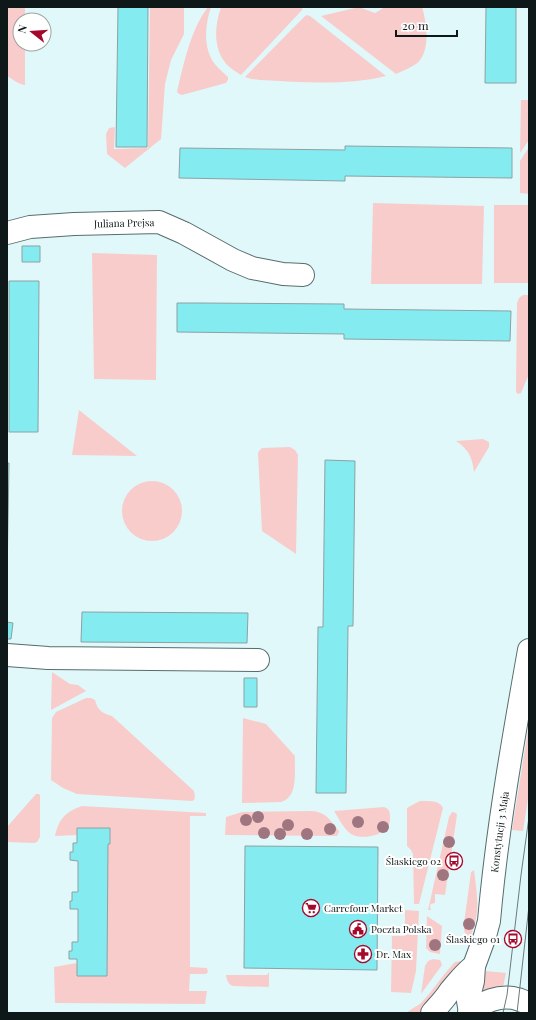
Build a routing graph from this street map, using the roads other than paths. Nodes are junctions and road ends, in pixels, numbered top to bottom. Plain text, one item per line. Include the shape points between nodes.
1 (7, 233) edge
2 (303, 275) dead end
3 (529, 650) edge
4 (7, 655) edge
5 (258, 660) dead end
6 (474, 966) junction
7 (529, 1004) edge
8 (432, 1013) edge
9 (469, 1013) edge

1 - 2 street, Juliana Prejsa via 30,227 158,222 184,232 252,268
3 - 6 street, Konstytucji 3 Maja via 505,793 489,920
4 - 5 street via 56,658
6 - 8 street
6 - 9 street, Konstytucji 3 Maja via 468,1001
7 - 9 street via 516,998 499,998 483,1002

